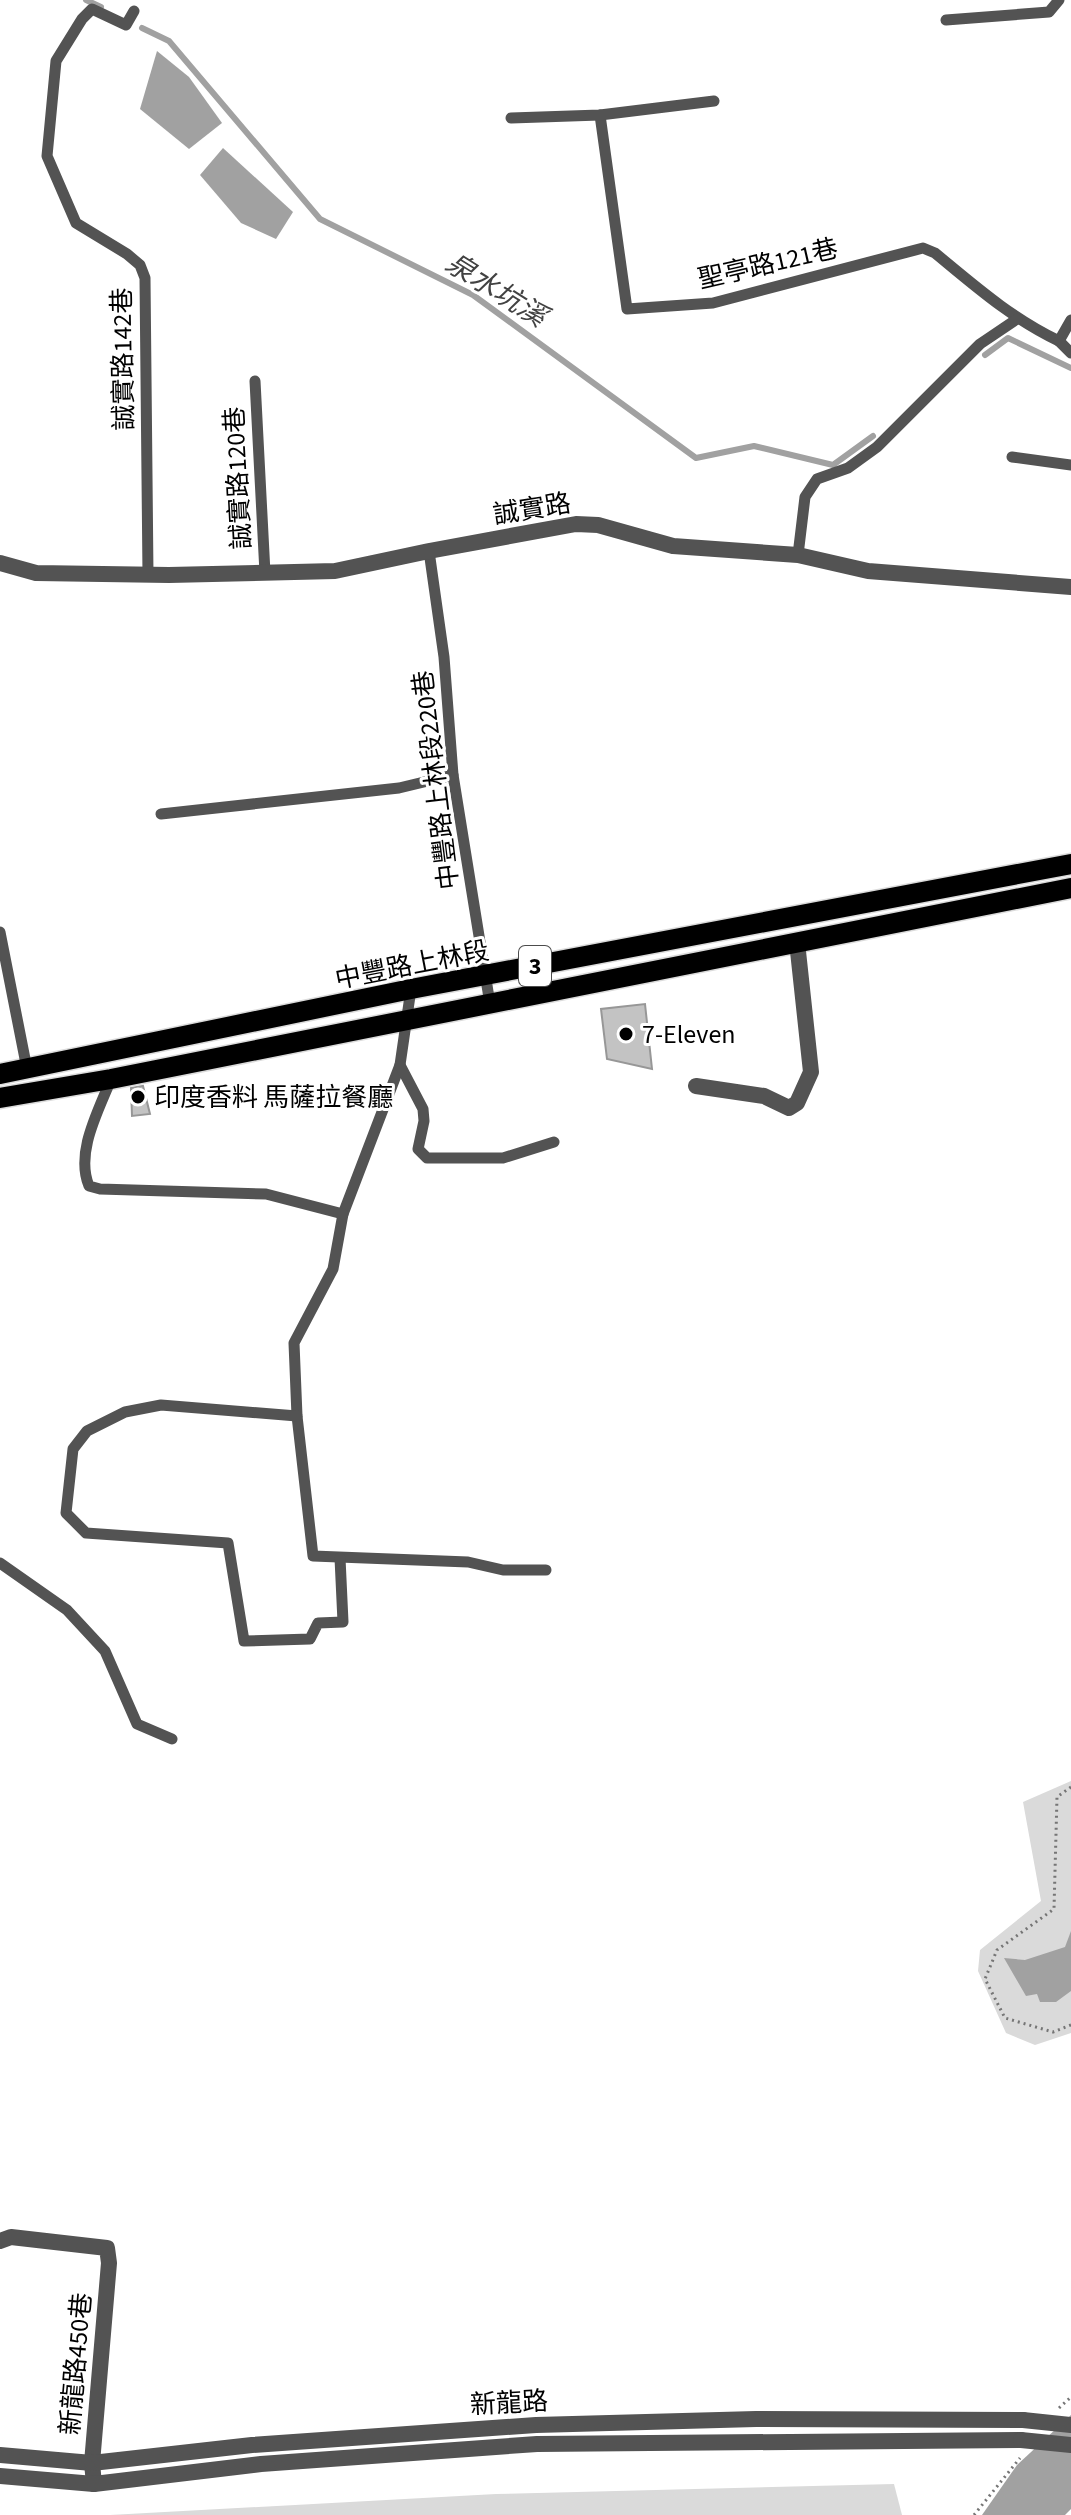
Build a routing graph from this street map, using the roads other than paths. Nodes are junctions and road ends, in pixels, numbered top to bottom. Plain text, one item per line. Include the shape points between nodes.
1 (1059, 0) edge
2 (134, 11) dead end
3 (946, 20) dead end
4 (714, 101) dead end
5 (600, 115) junction
6 (511, 118) dead end
7 (1017, 319) junction
8 (1071, 320) edge
9 (1059, 341) junction
10 (1071, 353) edge
11 (255, 381) dead end
12 (1012, 457) dead end
13 (1071, 465) edge
14 (429, 551) junction
15 (798, 555) junction
16 (0, 563) edge
17 (265, 573) junction
18 (148, 575) junction
19 (1071, 587) edge
20 (453, 775) junction
21 (161, 814) dead end
22 (1071, 864) edge
23 (1071, 888) edge
24 (0, 932) edge
25 (797, 942) junction
26 (484, 977) junction
27 (411, 989) junction
28 (490, 1004) junction
29 (409, 1019) junction
30 (400, 1065) junction
31 (27, 1069) junction
32 (0, 1074) edge
33 (111, 1079) junction
34 (696, 1086) dead end
35 (0, 1098) edge
36 (554, 1142) dead end
37 (343, 1214) junction
38 (297, 1416) junction
39 (340, 1558) junction
40 (0, 1563) edge
41 (546, 1570) dead end
42 (172, 1739) dead end
43 (0, 2241) edge
44 (1071, 2425) edge
45 (1071, 2445) edge
46 (0, 2455) edge
47 (92, 2463) junction
48 (0, 2476) edge
49 (94, 2484) junction

1 - 3 lane via 1049,12
2 - 18 lane, 誠實路142巷 via 126,25 92,9 56,61 47,156 76,223 127,254 145,278
4 - 5 lane
5 - 6 lane
5 - 7 lane, 聖亭路121巷 via 627,309 713,303 923,248
7 - 9 lane, 聖亭路121巷
7 - 15 lane via 980,344 877,447 848,468 817,479 805,497
8 - 9 lane
9 - 10 lane, 聖亭路121巷
11 - 17 lane, 誠實路120巷
12 - 13 lane
14 - 15 street, 誠實路 via 576,524 673,546
14 - 17 street, 誠實路 via 335,571
14 - 20 lane, 中豐路上林段220巷
15 - 19 street, 誠實路 via 868,571
16 - 18 street, 誠實路 via 36,573
17 - 18 street, 誠實路
20 - 21 lane via 399,788
20 - 26 lane, 中豐路上林段220巷
22 - 26 main road, 中豐路上林段 / 3
23 - 25 main road, 中豐路上林段 / 3
24 - 31 lane
25 - 28 main road, 中豐路上林段 / 3
25 - 34 street via 811,1072 797,1103 789,1108 764,1096
26 - 27 main road, 中豐路上林段 / 3
26 - 28 lane, 中豐路上林段220巷
27 - 29 lane
27 - 31 main road, 中豐路上林段 / 3
28 - 29 main road, 中豐路上林段 / 3
29 - 30 lane
29 - 33 main road, 中豐路上林段 / 3
30 - 36 lane via 423,1109 418,1149 427,1158 503,1158
30 - 37 lane
31 - 32 main road, 中豐路上林段 / 3
33 - 35 main road, 中豐路上林段 / 3
33 - 37 lane via 88,1138 84,1174 89,1186 266,1194
37 - 38 lane via 333,1269 294,1343
38 - 39 lane via 313,1556
38 - 39 lane via 161,1405 125,1412 87,1431 73,1449 66,1513 86,1533 228,1543 244,1641 310,1639 318,1623 343,1622
39 - 41 lane
40 - 42 lane via 67,1610 105,1651 137,1724
43 - 47 street, 新龍路450巷 via 11,2237 107,2248
44 - 47 street, 新龍路, bridge via 1023,2420 756,2419 536,2425 252,2445
45 - 49 street, 新龍路, bridge via 1021,2440 537,2444 261,2464
46 - 47 street, 新龍路
47 - 49 street, 新龍路450巷
48 - 49 street, 新龍路

